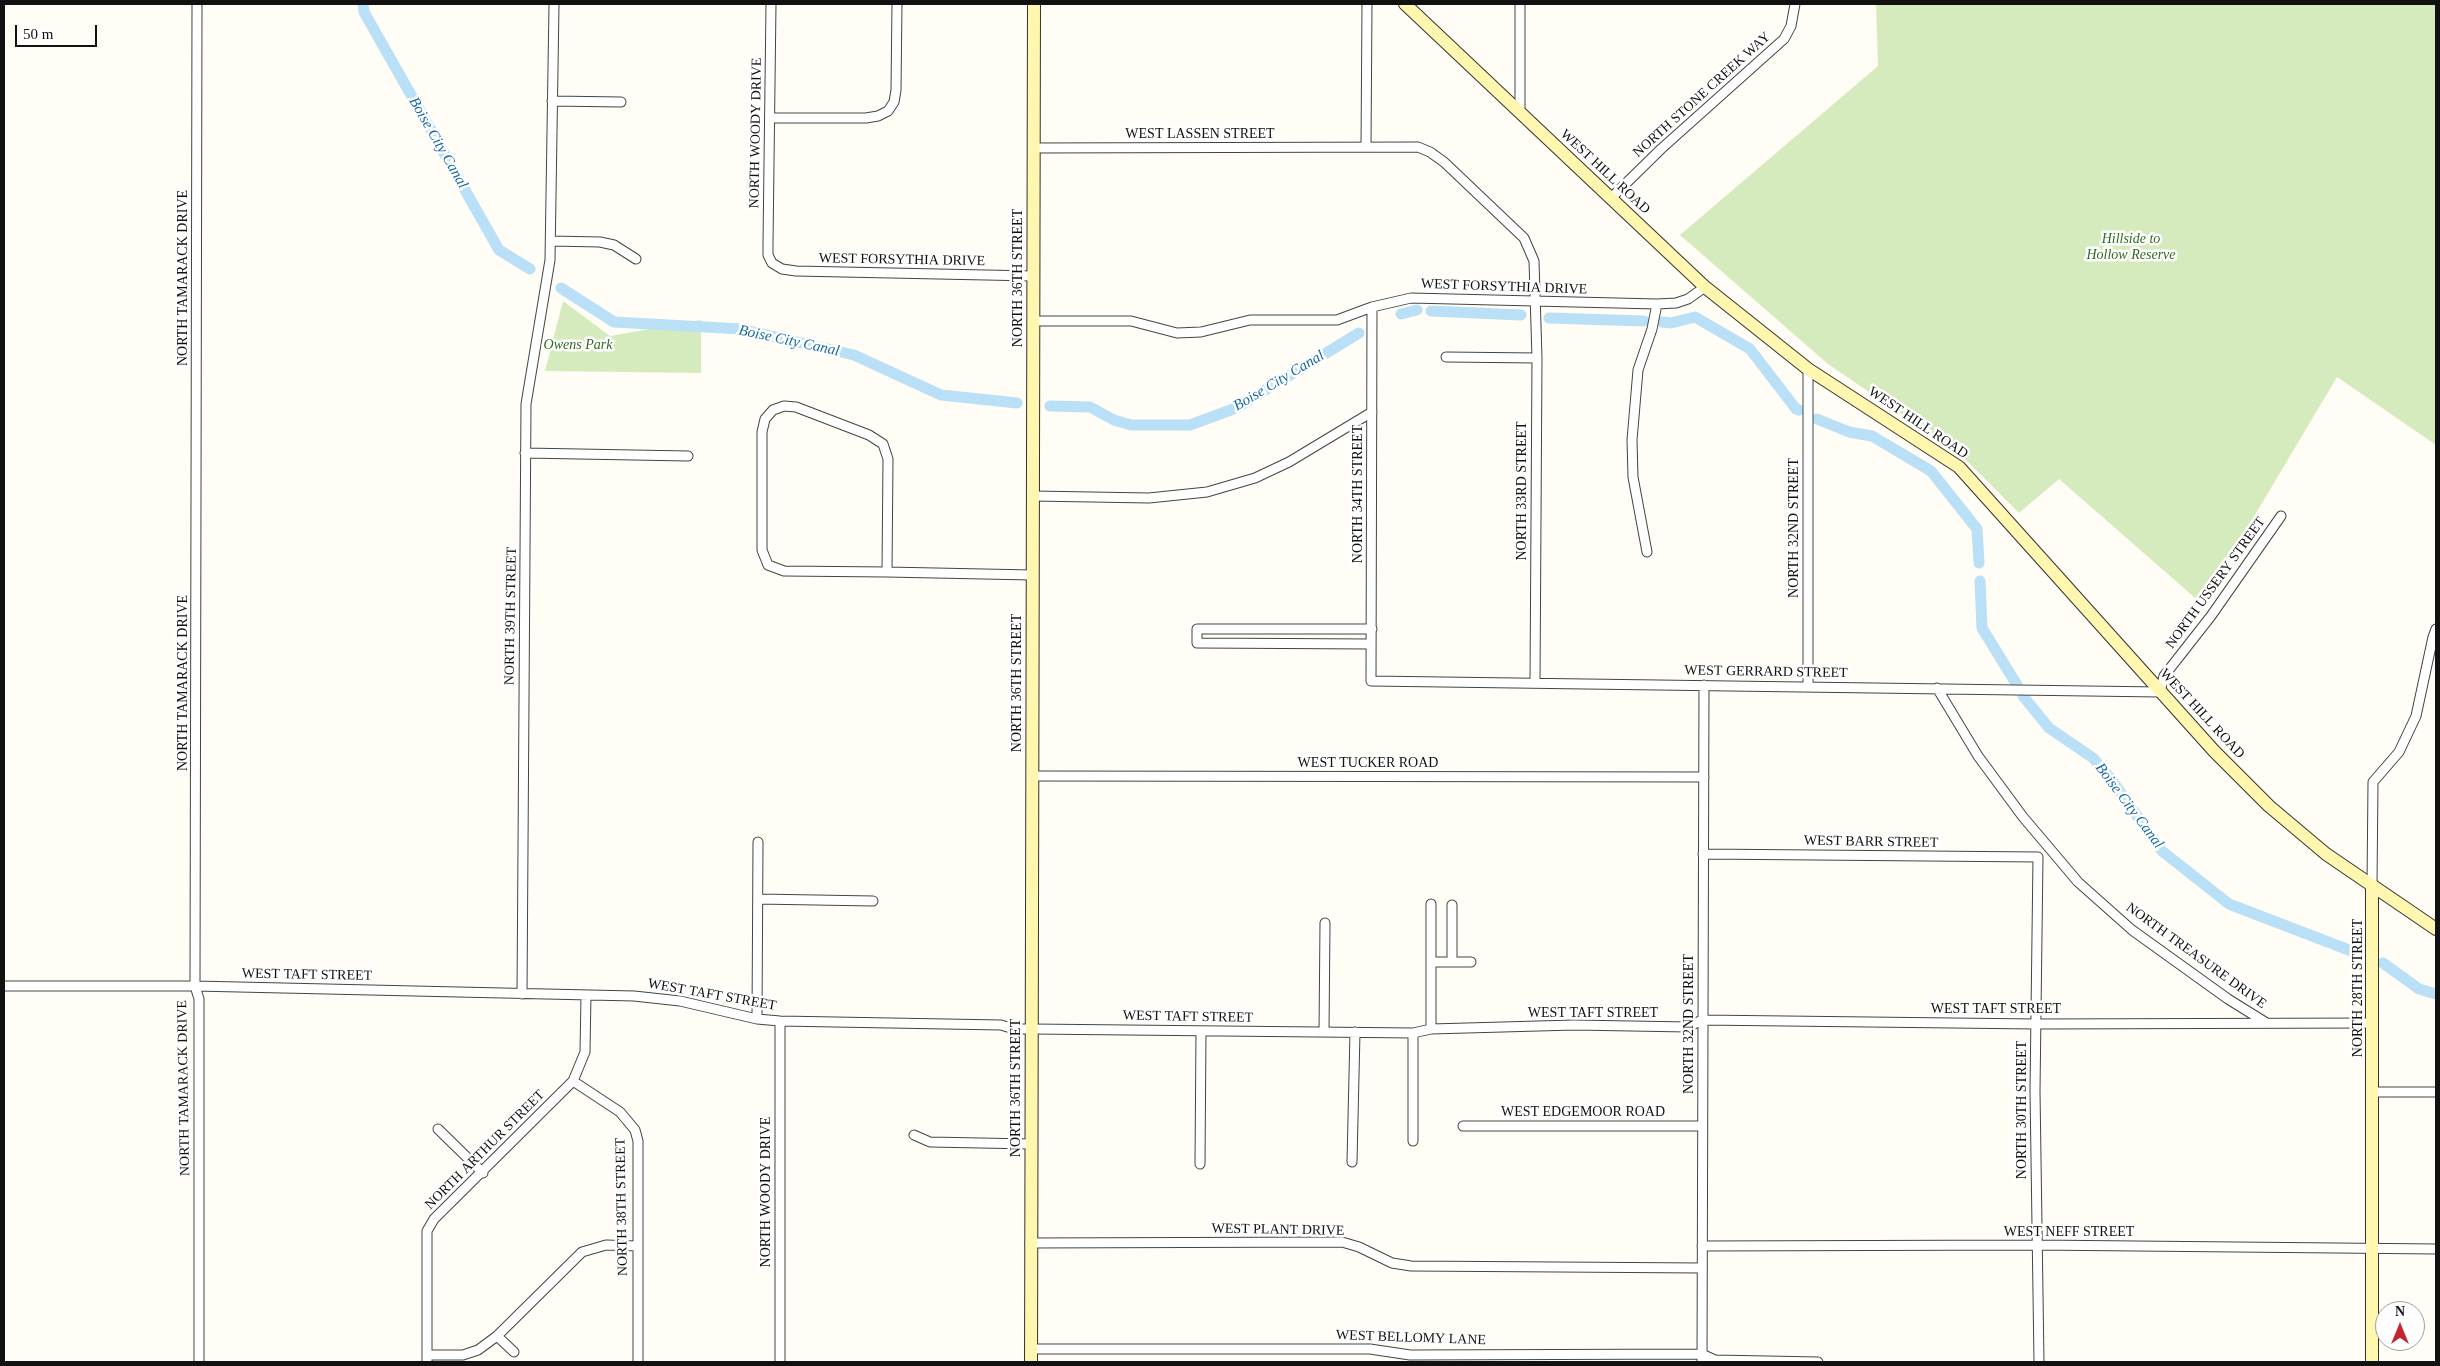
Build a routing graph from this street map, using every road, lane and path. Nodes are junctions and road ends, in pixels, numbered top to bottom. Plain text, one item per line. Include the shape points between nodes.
1 (197, 4) edge
2 (554, 4) edge
3 (771, 4) edge
4 (897, 4) edge
5 (1034, 4) edge
6 (1367, 4) edge
7 (1405, 4) edge
8 (1520, 4) edge
9 (1796, 4) edge
10 (552, 101) junction
11 (621, 102) dead end
12 (1520, 112) junction
13 (770, 118) junction
14 (1366, 147) junction
15 (1033, 148) junction
16 (1611, 198) junction
17 (551, 241) junction
18 (636, 259) dead end
19 (772, 263) joint
20 (1033, 276) junction
21 (1705, 286) junction
22 (1535, 300) junction
23 (1657, 304) junction
24 (1372, 307) junction
25 (1033, 321) junction
26 (1446, 357) dead end
27 (1537, 358) junction
28 (1808, 369) junction
29 (1372, 412) junction
30 (525, 453) junction
31 (688, 456) dead end
32 (1033, 496) junction
33 (2281, 516) dead end
34 (1647, 552) dead end
35 (887, 572) junction
36 (1032, 575) junction
37 (1372, 629) junction
38 (2436, 629) edge
39 (1371, 644) junction
40 (1371, 680) joint
41 (1535, 682) junction
42 (1704, 685) junction
43 (1808, 687) junction
44 (1936, 688) junction
45 (2160, 692) junction
46 (1032, 776) junction
47 (1704, 777) junction
48 (758, 842) dead end
49 (2049, 847) junction
50 (1703, 854) junction
51 (2038, 857) junction
52 (2372, 886) junction
53 (758, 899) junction
54 (873, 901) dead end
55 (1431, 904) dead end
56 (1452, 905) dead end
57 (1325, 923) dead end
58 (2436, 929) edge
59 (1431, 962) junction
60 (1452, 962) junction
61 (1471, 962) dead end
62 (4, 986) edge
63 (195, 986) junction
64 (522, 994) junction
65 (586, 995) junction
66 (757, 1019) junction
67 (1702, 1020) junction
68 (780, 1021) junction
69 (2265, 1022) junction
70 (2374, 1023) junction
71 (2036, 1024) junction
72 (1032, 1029) junction
73 (1431, 1029) junction
74 (1201, 1031) junction
75 (1324, 1032) junction
76 (1355, 1032) junction
77 (1413, 1032) junction
78 (574, 1081) junction
79 (2373, 1092) junction
80 (2436, 1092) edge
81 (1463, 1126) dead end
82 (1702, 1126) junction
83 (438, 1129) dead end
84 (914, 1135) dead end
85 (1413, 1141) dead end
86 (1031, 1144) junction
87 (1352, 1162) dead end
88 (1200, 1164) dead end
89 (483, 1173) junction
90 (1030, 1243) junction
91 (2036, 1245) junction
92 (637, 1246) junction
93 (1702, 1246) junction
94 (2436, 1248) edge
95 (2372, 1249) junction
96 (1702, 1268) junction
97 (497, 1336) junction
98 (514, 1352) dead end
99 (1031, 1356) edge
100 (1702, 1358) edge
101 (427, 1359) edge
102 (199, 1362) edge
103 (638, 1362) edge
104 (780, 1362) edge
105 (1818, 1362) edge
106 (2039, 1362) edge
107 (2372, 1362) edge

1 - 63 street, NORTH TAMARACK DRIVE
2 - 10 street, NORTH 39TH STREET
3 - 13 street, NORTH WOODY DRIVE
4 - 13 street via 896,90 888,112 866,118
5 - 15 street, NORTH 36TH STREET
6 - 14 street
7 - 12 street, WEST HILL ROAD
8 - 12 street
9 - 16 street, NORTH STONE CREEK WAY via 1784,39
10 - 11 street
10 - 17 street, NORTH 39TH STREET
12 - 16 street, WEST HILL ROAD
13 - 19 street, NORTH WOODY DRIVE via 768,255
14 - 15 street, WEST LASSEN STREET
14 - 22 street, WEST LASSEN STREET via 1418,148 1444,162 1524,238 1534,261
15 - 20 street, NORTH 36TH STREET
16 - 21 street, WEST HILL ROAD
17 - 18 street via 600,242 614,245
17 - 30 street, NORTH 39TH STREET via 546,288 526,394
19 - 20 street, WEST FORSYTHIA DRIVE via 782,269 796,271
20 - 25 street, NORTH 36TH STREET
21 - 23 street, WEST FORSYTHIA DRIVE via 1682,301
21 - 28 street, WEST HILL ROAD
22 - 23 street, WEST FORSYTHIA DRIVE
22 - 24 street, WEST FORSYTHIA DRIVE via 1426,297
22 - 27 street, NORTH 33RD STREET
23 - 34 street via 1638,370 1632,440 1633,477
24 - 25 street, WEST FORSYTHIA DRIVE via 1337,320 1250,320 1201,332 1177,333 1131,322
24 - 29 street, NORTH 34TH STREET
25 - 32 street, NORTH 36TH STREET
26 - 27 street
27 - 41 street, NORTH 33RD STREET
28 - 43 street, NORTH 32ND STREET
28 - 45 street, WEST HILL ROAD via 1959,467
29 - 32 street via 1289,462 1255,478 1207,492 1149,498
29 - 37 street, NORTH 34TH STREET
30 - 31 street
30 - 64 street, NORTH 39TH STREET
32 - 36 street, NORTH 36TH STREET
33 - 45 street, NORTH USSERY STREET via 2211,616 2164,676
35 - 35 street via 784,571 768,565 762,550 762,432 765,419 773,410 784,406 796,407 869,435 883,444 888,459
35 - 36 street
36 - 46 street, NORTH 36TH STREET
37 - 39 street, NORTH 34TH STREET
37 - 39 street via 1197,629 1197,643
38 - 52 street, NORTH 28TH STREET via 2416,716 2398,752 2373,782
39 - 40 street, NORTH 34TH STREET
40 - 41 street, WEST GERRARD STREET
41 - 42 street, WEST GERRARD STREET
42 - 43 street, WEST GERRARD STREET
42 - 47 street, NORTH 32ND STREET
43 - 44 street, WEST GERRARD STREET
44 - 45 street, WEST GERRARD STREET
44 - 49 street, NORTH TREASURE DRIVE via 1978,756
45 - 52 street, WEST HILL ROAD via 2268,806 2326,854
46 - 47 street, WEST TUCKER ROAD
46 - 72 street, NORTH 36TH STREET
47 - 50 street, NORTH 32ND STREET
48 - 53 street
49 - 51 street
49 - 69 street, NORTH TREASURE DRIVE via 2078,882 2132,930
50 - 51 street, WEST BARR STREET
50 - 67 street, NORTH 32ND STREET
51 - 71 street, NORTH 30TH STREET
52 - 58 street, WEST HILL ROAD
52 - 70 street, NORTH 28TH STREET
53 - 54 street
53 - 66 street
55 - 59 street
56 - 60 street
57 - 75 street
59 - 60 street
59 - 73 street
60 - 61 street
62 - 63 street, WEST TAFT STREET
63 - 64 street, WEST TAFT STREET
63 - 102 street, NORTH TAMARACK DRIVE via 199,999
64 - 65 street, WEST TAFT STREET
65 - 66 street, WEST TAFT STREET via 680,1001
65 - 78 street, NORTH ARTHUR STREET via 585,1052
66 - 68 street, WEST TAFT STREET
67 - 71 street, WEST TAFT STREET
67 - 73 street, WEST TAFT STREET via 1688,1027 1574,1025
67 - 82 street, NORTH 32ND STREET
68 - 72 street, WEST TAFT STREET via 1001,1025
68 - 104 street, NORTH WOODY DRIVE
69 - 70 street, WEST TAFT STREET
69 - 71 street, WEST TAFT STREET
70 - 79 street, NORTH 28TH STREET
71 - 91 street, NORTH 30TH STREET
72 - 74 street, WEST TAFT STREET
72 - 86 street, NORTH 36TH STREET
73 - 77 street, WEST TAFT STREET
74 - 75 street, WEST TAFT STREET
74 - 88 street
75 - 76 street, WEST TAFT STREET
76 - 77 street, WEST TAFT STREET
76 - 87 street
77 - 85 street
78 - 89 street, NORTH ARTHUR STREET
78 - 92 street, NORTH 38TH STREET via 620,1112 635,1130 638,1141
79 - 80 street
79 - 95 street, NORTH 28TH STREET
81 - 82 street, WEST EDGEMOOR ROAD
82 - 93 street, NORTH 32ND STREET
83 - 89 street
84 - 86 street via 930,1142
86 - 90 street, NORTH 36TH STREET
89 - 101 street, NORTH ARTHUR STREET via 434,1220 427,1231
90 - 96 street, WEST PLANT DRIVE via 1342,1242 1392,1263 1411,1266
90 - 99 street, NORTH 36TH STREET
91 - 93 street, WEST NEFF STREET
91 - 95 street, WEST NEFF STREET
91 - 106 street, NORTH 30TH STREET
92 - 97 street via 606,1245 582,1252
92 - 103 street, NORTH 38TH STREET
93 - 96 street, NORTH 32ND STREET
94 - 95 street, WEST NEFF STREET
95 - 107 street, NORTH 28TH STREET
96 - 100 street, NORTH 32ND STREET
97 - 98 street
97 - 101 street via 478,1350
99 - 100 street, WEST BELLOMY LANE via 1370,1349 1410,1354
100 - 105 street, WEST BELLOMY LANE

